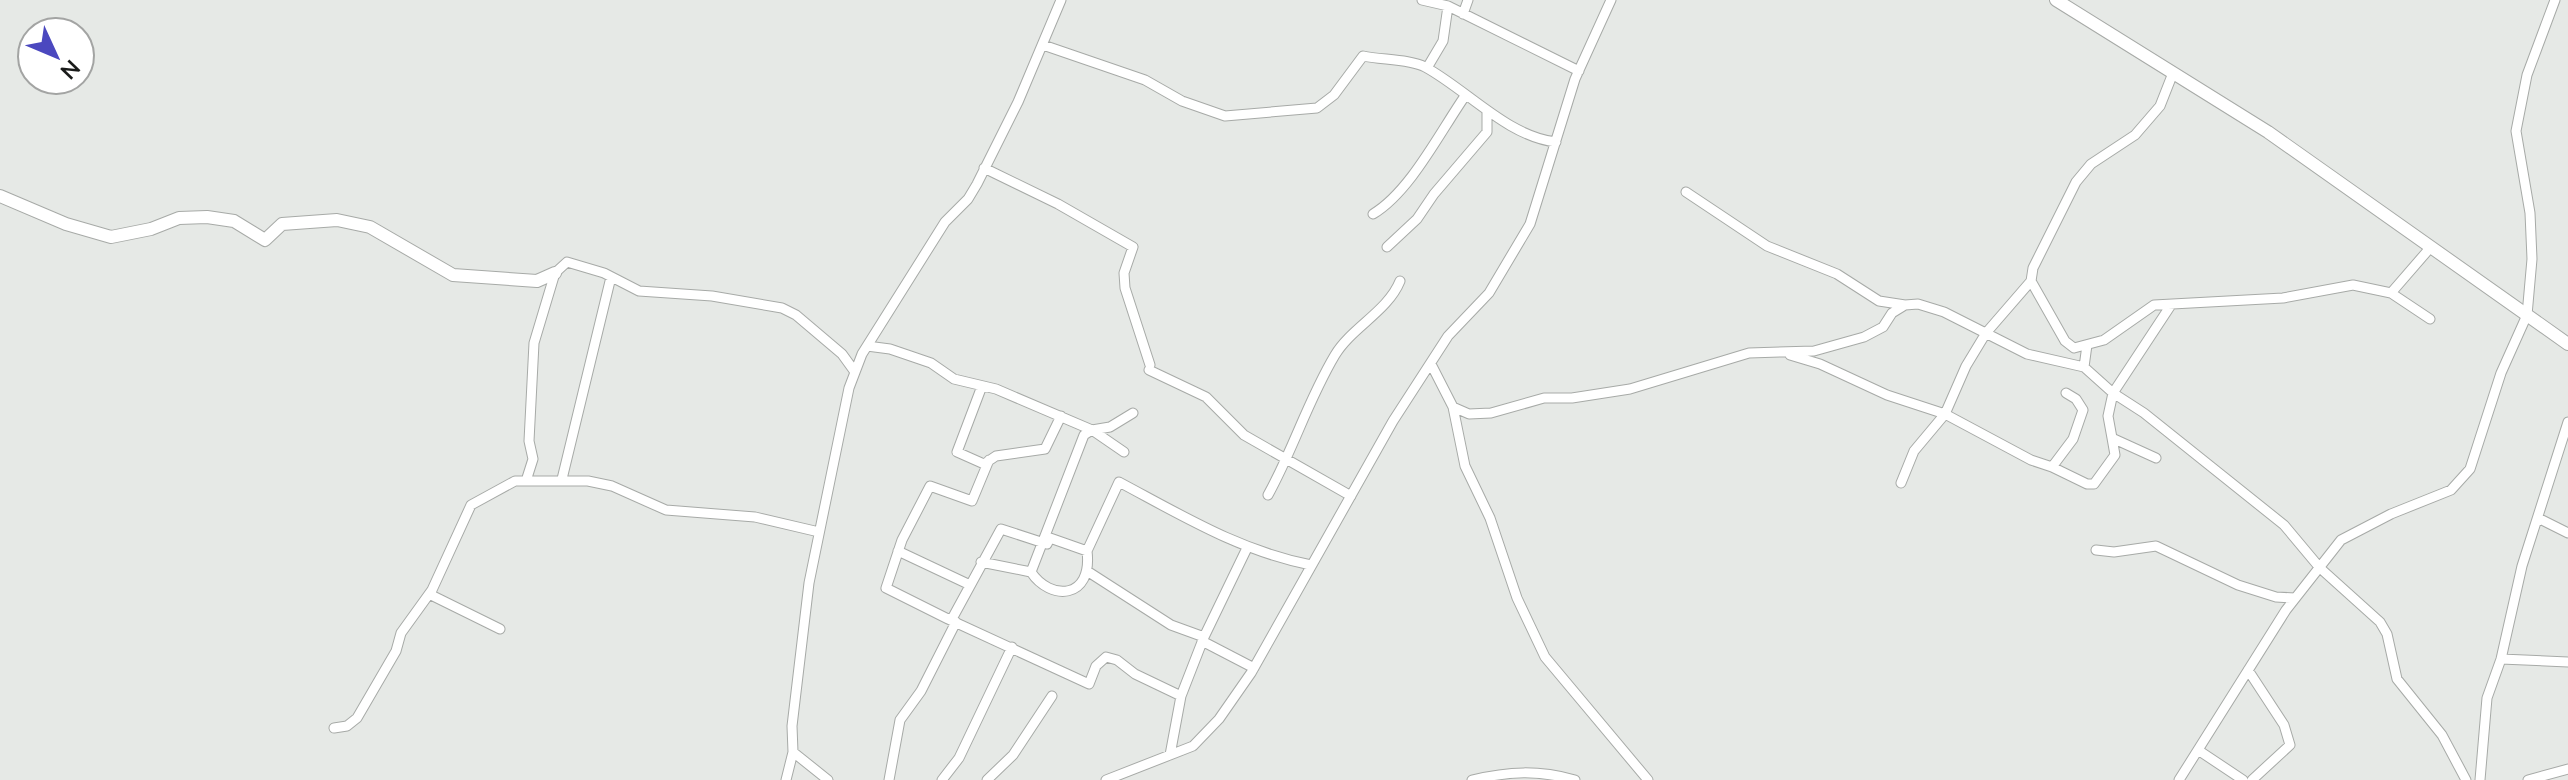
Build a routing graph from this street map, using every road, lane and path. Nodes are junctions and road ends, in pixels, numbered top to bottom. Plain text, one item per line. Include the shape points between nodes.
1 (1061, 0) edge
2 (1422, 0) edge
3 (1468, 0) edge
4 (1611, 0) edge
5 (2056, 0) edge
6 (2555, 0) edge
7 (1448, 6) junction
8 (1463, 14) junction
9 (1043, 45) junction
10 (1427, 68) junction
11 (1579, 71) junction
12 (2173, 73) junction
13 (1465, 96) junction
14 (1487, 111) junction
15 (1556, 142) junction
16 (984, 168) junction
17 (1686, 192) dead end
18 (0, 196) edge
19 (1373, 214) dead end
20 (1387, 247) dead end
21 (2430, 248) junction
22 (555, 273) junction
23 (611, 277) junction
24 (1400, 281) dead end
25 (2031, 281) junction
26 (2391, 293) junction
27 (1905, 305) junction
28 (2171, 305) junction
29 (2527, 315) junction
30 (2430, 319) dead end
31 (1986, 333) junction
32 (2568, 344) edge
33 (2087, 345) junction
34 (867, 346) junction
35 (1787, 354) junction
36 (1432, 366) junction
37 (2084, 367) junction
38 (855, 372) junction
39 (982, 386) junction
40 (2066, 393) dead end
41 (2113, 393) junction
42 (1453, 407) junction
43 (1133, 413) dead end
44 (1945, 414) junction
45 (1061, 416) junction
46 (2568, 422) edge
47 (1092, 430) junction
48 (2112, 438) junction
49 (1124, 452) dead end
50 (2156, 458) dead end
51 (989, 460) junction
52 (1287, 461) junction
53 (2052, 467) junction
54 (562, 479) junction
55 (526, 481) junction
56 (1901, 483) dead end
57 (1268, 495) dead end
58 (1351, 496) junction
59 (2538, 518) junction
60 (819, 532) junction
61 (2568, 533) edge
62 (1043, 543) junction
63 (1247, 548) junction
64 (2096, 550) dead end
65 (898, 551) junction
66 (1087, 551) junction
67 (981, 562) junction
68 (1311, 565) junction
69 (2320, 568) junction
70 (1087, 571) junction
71 (1031, 572) junction
72 (968, 584) junction
73 (429, 594) junction
74 (2295, 598) junction
75 (952, 621) junction
76 (500, 629) dead end
77 (1203, 639) junction
78 (1012, 647) junction
79 (2501, 659) junction
80 (2568, 662) edge
81 (1254, 668) junction
82 (2248, 670) junction
83 (1052, 696) dead end
84 (1181, 696) junction
85 (334, 728) dead end
86 (2198, 750) junction
87 (793, 752) junction
88 (1170, 755) junction
89 (2568, 769) edge
90 (789, 777) edge
91 (828, 780) edge
92 (889, 780) edge
93 (942, 780) edge
94 (987, 780) edge
95 (1106, 780) edge
96 (1472, 780) edge
97 (1575, 780) edge
98 (1648, 780) edge
99 (2179, 780) edge
100 (2243, 780) edge
101 (2252, 780) edge
102 (2466, 780) edge
103 (2480, 780) edge
104 (2528, 780) edge

1 - 9 street
2 - 7 street
3 - 8 street
4 - 11 street
5 - 12 street
6 - 29 street via 2527,75 2516,131 2530,213
7 - 8 street
7 - 10 street via 1443,41
8 - 11 street
9 - 10 street via 1145,80 1225,116 1317,108 1334,95 1363,56
9 - 16 street
10 - 13 street
11 - 15 street
12 - 21 street via 2268,132
12 - 25 street via 2160,106 2135,135 2091,164 2076,182
13 - 14 street
13 - 19 street via 1407,182 1389,205
14 - 15 street
14 - 20 street via 1487,132 1417,219
15 - 36 street via 1530,224 1489,293 1448,336
16 - 34 street
16 - 52 street via 1133,247 1125,288 1150,367 1206,397 1244,435
17 - 27 street via 1767,246 1837,274 1879,301
18 - 22 street via 111,237 179,218 207,217 234,221 265,240 282,224 337,220 370,227 453,275 537,281
21 - 26 street
21 - 29 street
22 - 23 street via 567,262
22 - 55 street via 534,343 529,441 533,459
23 - 38 street via 639,291 782,308 842,354
23 - 54 street
24 - 52 street via 1336,352
25 - 31 street
25 - 33 street via 2065,341 2074,348
26 - 28 street via 2353,285 2283,298
26 - 30 street
27 - 31 street via 1944,312
27 - 35 street via 1864,337
28 - 33 street via 2154,305 2104,340
28 - 41 street
29 - 32 street
29 - 69 street via 2501,373 2470,469 2451,490 2341,540
31 - 37 street via 2027,354
31 - 44 street
33 - 37 street
34 - 38 street
34 - 39 street via 931,363 954,379
35 - 42 street via 1749,353 1630,389 1544,398 1491,413 1469,414
35 - 44 street
36 - 42 street
36 - 58 street via 1393,421
37 - 41 street
38 - 60 street
39 - 45 street
39 - 51 street via 957,452 984,464
40 - 53 street via 2083,410 2073,439
41 - 48 street via 2108,416
41 - 69 street via 2284,525
42 - 98 street via 1465,466 1545,657
43 - 47 street via 1110,427
44 - 53 street
44 - 56 street via 1914,451
45 - 47 street
45 - 51 street via 1045,449
46 - 59 street
47 - 49 street
47 - 62 street via 1084,435
48 - 50 street
48 - 53 street via 2115,455 2094,484
51 - 65 street via 972,501 930,486
52 - 57 street
52 - 58 street
54 - 55 street
54 - 60 street via 612,486 666,510 755,517
55 - 73 street via 515,481 471,505
58 - 68 street
59 - 61 street
59 - 79 street
60 - 87 street via 797,683
62 - 66 street via 1050,538
62 - 67 street via 1001,529
62 - 71 street
63 - 66 street via 1119,482
63 - 68 street
63 - 77 street
64 - 74 street via 2156,546 2238,585
65 - 72 street
65 - 75 street via 886,588
66 - 70 street
67 - 71 street
67 - 72 street
68 - 81 street
69 - 74 street
69 - 102 street via 2380,622 2397,679 2442,735
70 - 71 street via 1077,590 1070,592 1037,581
70 - 77 street via 1171,625
72 - 75 street
73 - 76 street
73 - 85 street via 401,633 357,718
74 - 82 street
75 - 78 street
75 - 92 street via 921,691 900,720
77 - 81 street
77 - 84 street
78 - 84 street via 1089,684 1106,657 1117,660
78 - 93 street via 959,758
79 - 80 street
79 - 103 street via 2487,698
81 - 88 street via 1193,746
82 - 86 street
82 - 101 street via 2284,725 2290,745
83 - 94 street via 1013,755
84 - 88 street
86 - 99 street
86 - 100 street
87 - 90 street
87 - 91 street
88 - 95 street
89 - 104 street
96 - 97 street via 1505,772 1540,772

